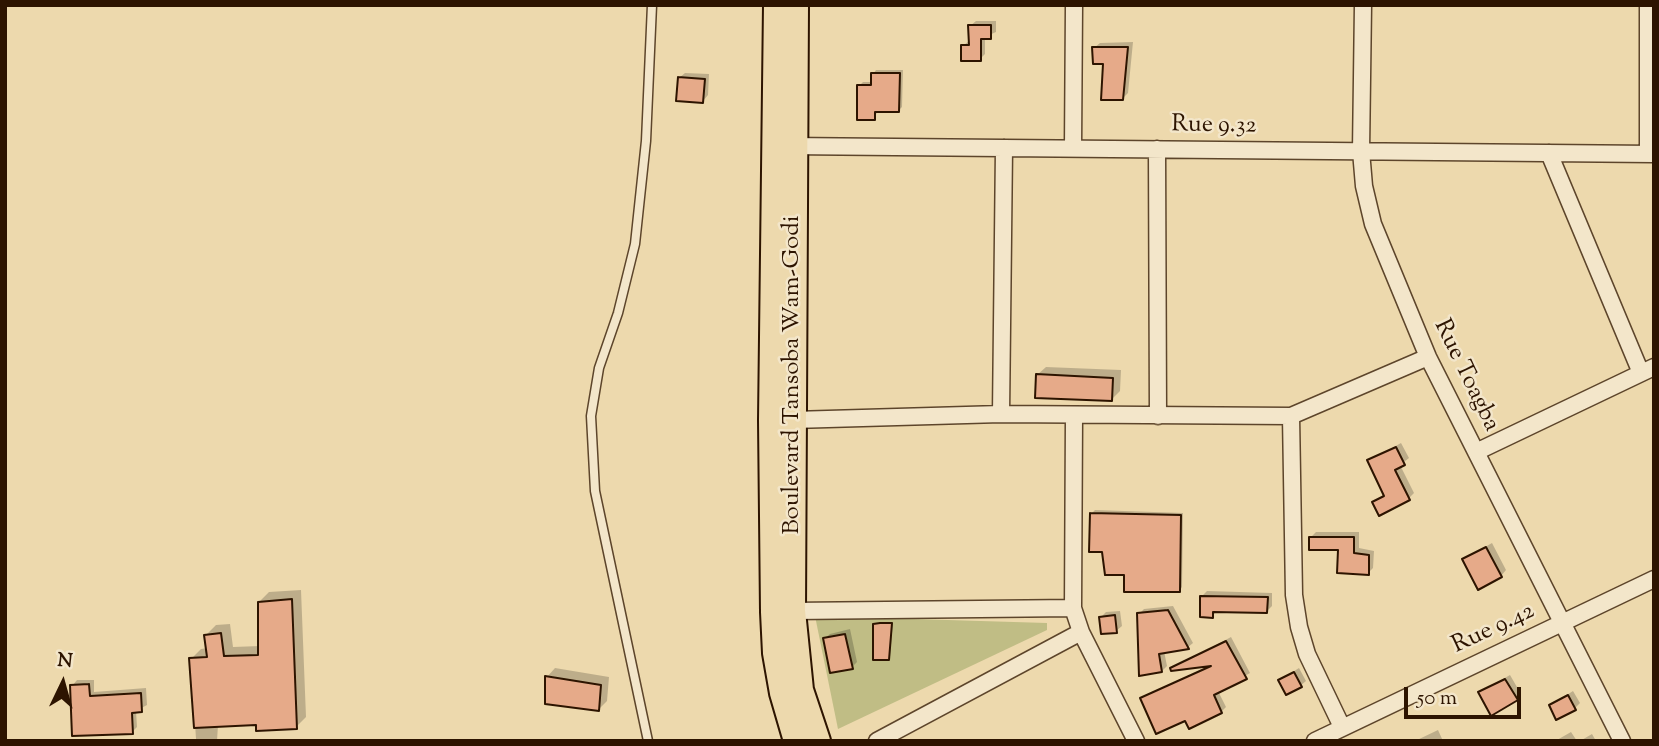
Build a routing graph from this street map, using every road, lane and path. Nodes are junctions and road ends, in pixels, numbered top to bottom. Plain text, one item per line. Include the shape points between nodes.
1 (652, 5) edge
2 (776, 5) edge
3 (796, 5) edge
4 (1074, 5) edge
5 (1363, 5) edge
6 (1648, 5) edge
7 (785, 146) junction
8 (1004, 148) junction
9 (1073, 148) junction
10 (1157, 149) junction
11 (1361, 151) junction
12 (1549, 153) junction
13 (1651, 154) edge
14 (1428, 357) junction
15 (1647, 370) edge
16 (1001, 414) junction
17 (1074, 415) junction
18 (1158, 416) junction
19 (1291, 416) junction
20 (793, 420) junction
21 (1476, 452) junction
22 (1654, 579) edge
23 (1073, 608) junction
24 (793, 611) junction
25 (1563, 623) junction
26 (1081, 632) junction
27 (1342, 727) junction
28 (648, 741) edge
29 (796, 741) edge
30 (818, 741) edge
31 (877, 741) edge
32 (1136, 741) edge
33 (1315, 741) edge
34 (1622, 741) edge

1 - 28 lane via 646,141 635,244 599,368 591,416 595,491
2 - 7 main road, Boulevard Tansoba Wam-Godi
3 - 7 main road, Boulevard Tansoba Wam-Godi
4 - 9 street
5 - 11 street, Rue Toagba
6 - 13 street
7 - 8 street, Rue 9.32
7 - 20 main road, Boulevard Tansoba Wam-Godi
7 - 29 main road, Boulevard Tansoba Wam-Godi via 773,612 782,693
8 - 9 street, Rue 9.32
8 - 16 street
9 - 10 street, Rue 9.32
10 - 11 street, Rue 9.32
10 - 18 street
11 - 12 street, Rue 9.32
11 - 14 street, Rue Toagba via 1373,224
12 - 13 street, Rue 9.32
12 - 15 street
14 - 19 street
14 - 21 street, Rue Toagba
15 - 21 street
16 - 17 street
16 - 20 street
17 - 18 street
17 - 23 street
18 - 19 street
19 - 27 street via 1294,595 1299,627
20 - 24 main road, Boulevard Tansoba Wam-Godi
21 - 25 street, Rue Toagba
22 - 25 street, Rue 9.42
23 - 24 street
23 - 26 street
24 - 30 main road, Boulevard Tansoba Wam-Godi via 802,690
25 - 27 street, Rue 9.42
25 - 34 street, Rue Toagba
26 - 31 street
26 - 32 street
27 - 33 street, Rue 9.42

